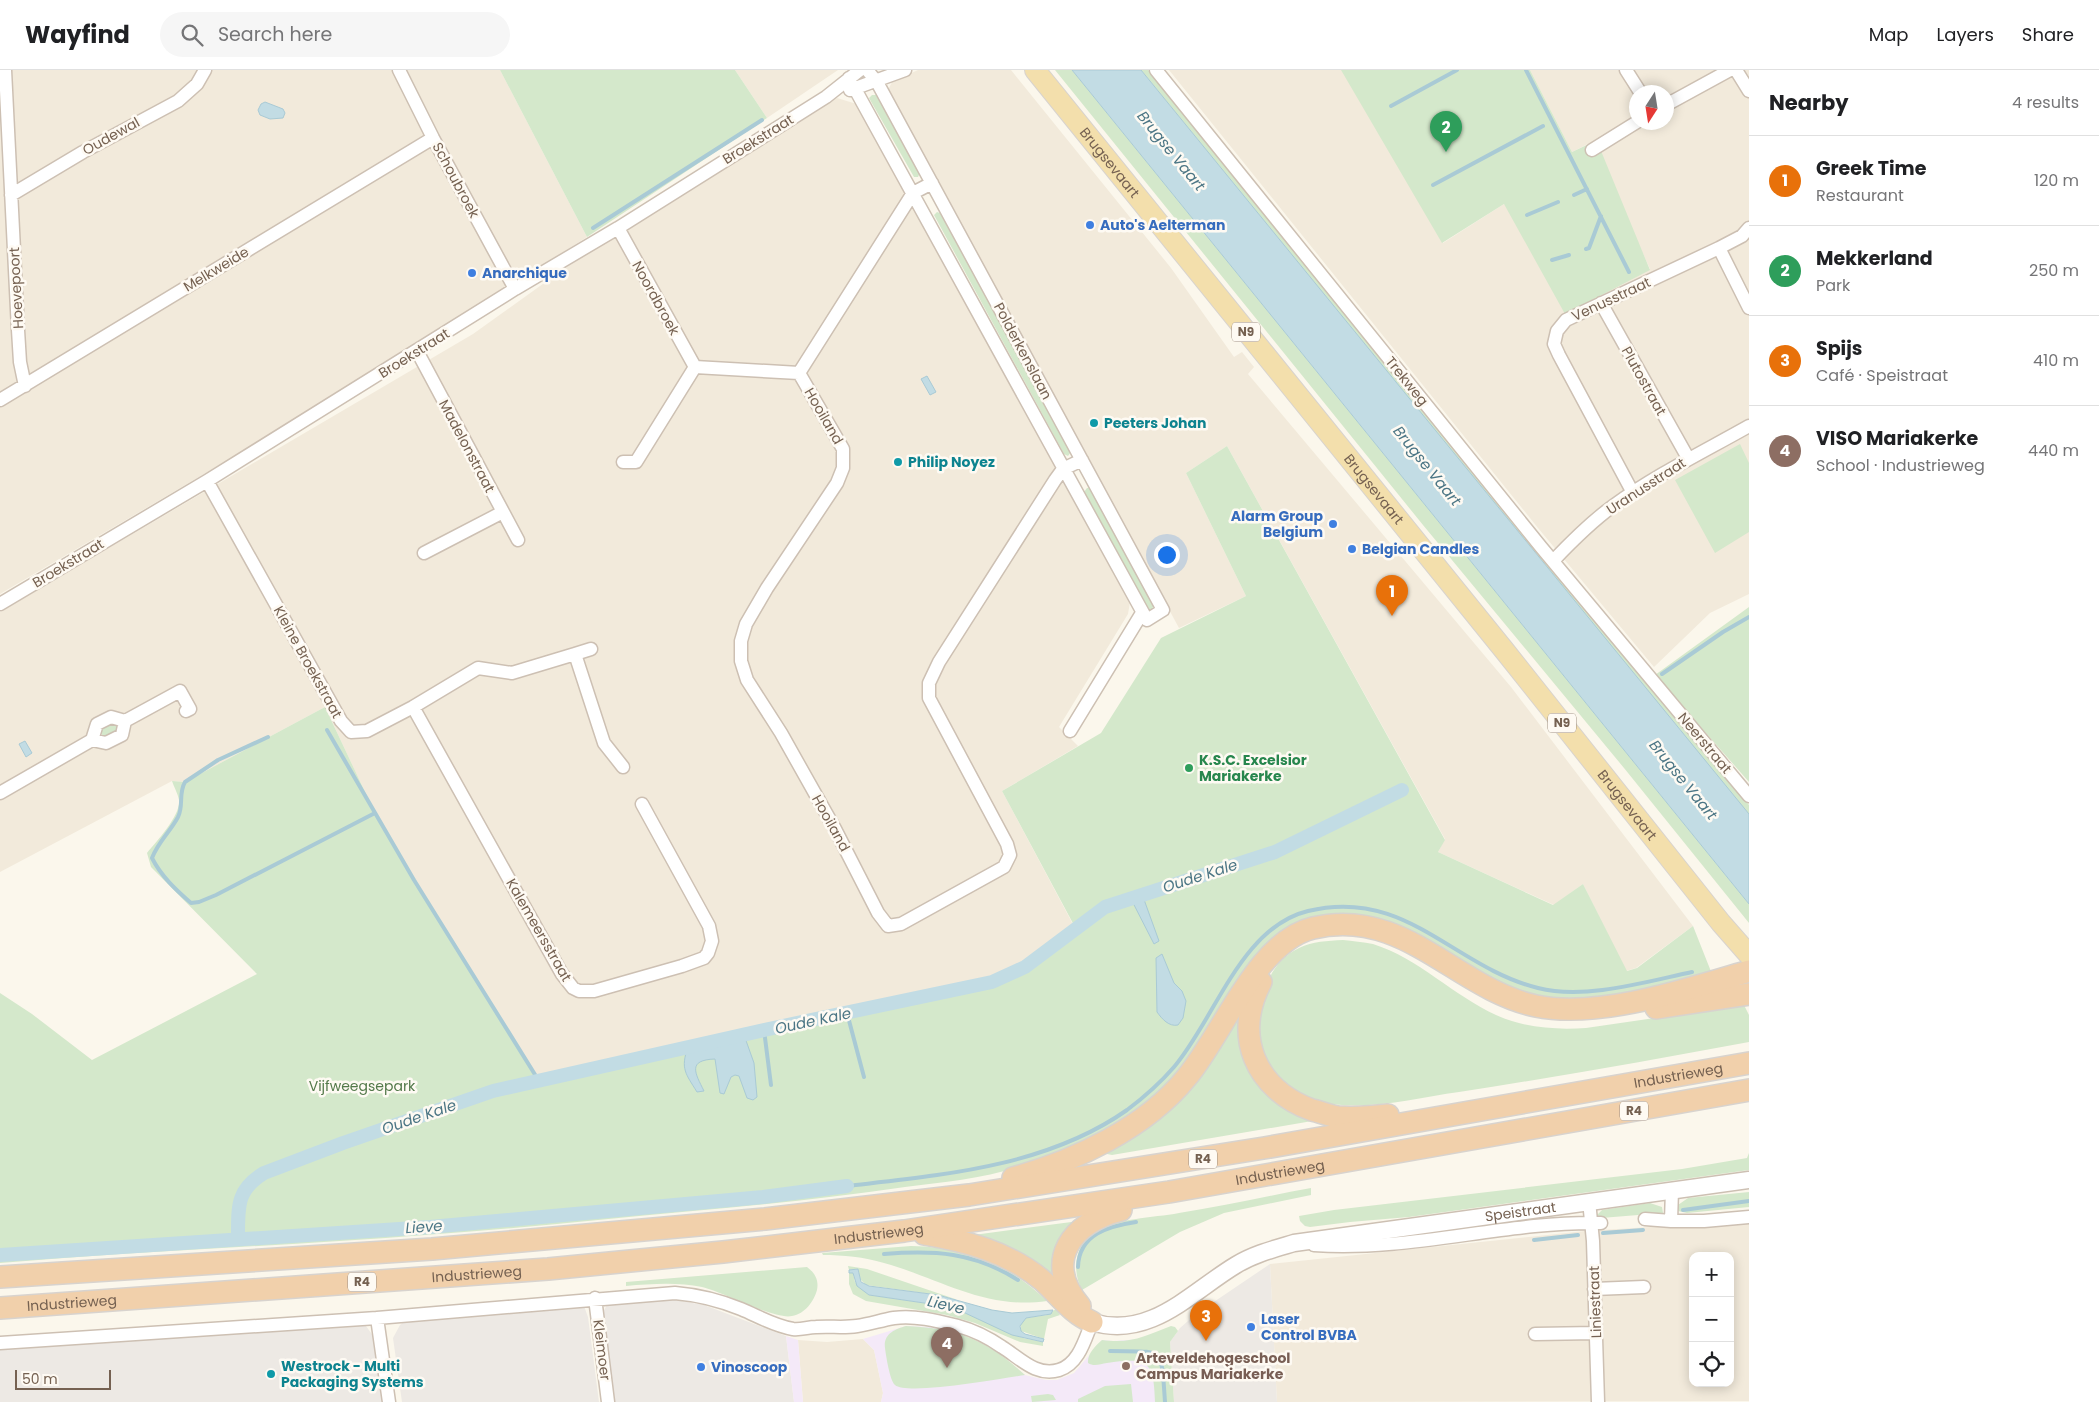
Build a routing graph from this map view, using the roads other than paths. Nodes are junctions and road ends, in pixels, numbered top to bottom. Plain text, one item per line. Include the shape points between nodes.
1 (5, 70) edge
2 (205, 70) edge
3 (399, 70) edge
4 (860, 70) edge
5 (867, 70) edge
6 (905, 70) edge
7 (1035, 70) edge
8 (1156, 70) edge
9 (1626, 70) edge
10 (1730, 70) edge
11 (1736, 70) edge
12 (877, 82) junction
13 (853, 84) junction
14 (1636, 85) edge
15 (1749, 91) edge
16 (1674, 101) edge
17 (1629, 127) edge
18 (433, 138) junction
19 (1592, 150) dead end
20 (932, 183) junction
21 (913, 193) junction
22 (11, 196) junction
23 (618, 228) junction
24 (1749, 228) edge
25 (1718, 248) junction
26 (515, 289) junction
27 (1601, 302) junction
28 (1749, 308) edge
29 (417, 351) junction
30 (695, 367) junction
31 (799, 373) junction
32 (24, 386) junction
33 (0, 400) edge
34 (1749, 426) edge
35 (1688, 458) junction
36 (1082, 460) junction
37 (633, 465) dead end
38 (1063, 469) junction
39 (207, 481) junction
40 (1633, 492) junction
41 (503, 512) junction
42 (518, 540) dead end
43 (424, 554) dead end
44 (1553, 560) junction
45 (0, 604) edge
46 (1142, 613) junction
47 (591, 649) dead end
48 (575, 654) junction
49 (1662, 690) joint
50 (413, 707) junction
51 (186, 711) dead end
52 (125, 721) junction
53 (1070, 731) dead end
54 (92, 740) junction
55 (623, 767) dead end
56 (0, 793) edge
57 (1749, 796) edge
58 (642, 804) dead end
59 (1749, 955) edge
60 (1749, 971) edge
61 (1749, 994) edge
62 (1749, 1063) edge
63 (1749, 1090) edge
64 (1437, 1118) junction
65 (1749, 1180) edge
66 (1672, 1190) junction
67 (1169, 1192) junction
68 (969, 1195) junction
69 (1589, 1201) junction
70 (1749, 1217) edge
71 (1646, 1219) dead end
72 (1671, 1221) junction
73 (1596, 1223) junction
74 (904, 1231) junction
75 (1294, 1243) junction
76 (0, 1277) edge
77 (1644, 1287) dead end
78 (1594, 1289) junction
79 (595, 1298) junction
80 (0, 1308) edge
81 (377, 1318) junction
82 (1092, 1322) junction
83 (1596, 1333) junction
84 (1535, 1334) dead end
85 (0, 1343) edge
86 (389, 1402) edge
87 (608, 1402) edge
88 (1598, 1402) edge

1 - 22 street, Hoevepoort
2 - 22 street, Oudewal via 197,84 178,100
3 - 18 street, Schoubroek
4 - 13 street, Broekstraat
5 - 12 street, Polderkenslaan
6 - 12 street, Broekstraat
7 - 59 main road, Brugsevaart / N9
8 - 44 street, Trekweg
9 - 14 street
10 - 16 street
11 - 15 street
12 - 13 street, Broekstraat
12 - 20 street, Polderkenslaan
13 - 21 street, Polderkenslaan
13 - 23 street, Broekstraat via 826,97
17 - 19 street
18 - 26 street, Schoubroek
18 - 32 street, Melkweide
20 - 21 street
20 - 36 street, Polderkenslaan
21 - 31 street, Hooiland
21 - 38 street, Polderkenslaan
22 - 32 street, Hoevepoort
23 - 26 street, Broekstraat
23 - 30 street, Noordbroek
24 - 25 street, Venusstraat via 1742,236
25 - 27 street, Venusstraat
25 - 28 street
26 - 29 street, Broekstraat
27 - 35 street, Plutostraat
27 - 40 street, Venusstraat via 1566,320 1557,331 1554,344
29 - 39 street, Broekstraat
29 - 41 street, Madelonstraat
30 - 31 street
30 - 37 street
31 - 38 street, Hooiland via 844,449 843,468 837,483 746,624 741,641 741,661 747,680 781,733 888,926 901,924 1004,867 1010,855 929,698 929,683 939,662
32 - 33 street, Melkweide
34 - 35 street, Uranusstraat
35 - 40 street, Uranusstraat
36 - 38 street
36 - 46 street, Polderkenslaan via 1163,610 1147,620
38 - 46 street, Polderkenslaan
39 - 45 street, Broekstraat
39 - 50 street, Kleine Broekstraat via 347,729 356,733 367,731
40 - 44 street, Uranusstraat via 1578,535
41 - 42 street, Madelonstraat
41 - 43 street
44 - 49 street, Trekweg
46 - 53 street
47 - 48 street, Kleine Broekstraat
48 - 50 street, Kleine Broekstraat via 512,672 478,668
48 - 55 street via 604,742
49 - 57 street, Neerstraat
50 - 58 street, Kalemeersstraat via 562,974 578,991 594,991 682,966 704,958 710,947 712,935 709,926
51 - 52 street via 190,709 180,691
52 - 54 street via 122,735 106,743
52 - 54 street via 111,717 97,724
54 - 56 street
60 - 68 highway via 1634,1002 1563,1009 1508,998 1415,944 1369,926 1348,923 1310,928 1277,946 1261,964 1187,1078 1137,1124 1074,1156
61 - 64 highway via 1565,1020 1536,1016 1498,1004 1411,951 1367,934 1348,932 1313,936 1283,953 1268,970 1252,998 1248,1025 1250,1048 1261,1073 1277,1091 1297,1104 1337,1117 1409,1113
62 - 64 highway, Industrieweg / R4
63 - 67 highway, Industrieweg / R4
64 - 68 highway, Industrieweg / R4
65 - 66 street, Speistraat
66 - 69 street, Speistraat
66 - 72 street
67 - 74 highway, Industrieweg / R4
67 - 82 highway, R4 via 1095,1219 1084,1226 1069,1244 1063,1266 1065,1282
68 - 76 highway, Industrieweg / R4 via 765,1219 432,1249
69 - 73 street, Liniestraat
69 - 75 street, Speistraat
70 - 72 street
71 - 72 street
73 - 75 street, Speistraat via 1379,1245 1346,1247
73 - 78 street, Liniestraat
74 - 80 highway, Industrieweg / R4 via 548,1269
74 - 82 highway, R4 via 966,1242 1008,1259 1042,1280 1081,1318
75 - 82 street, Speistraat via 1237,1264 1145,1323 1116,1327
77 - 78 street
78 - 83 street, Liniestraat
79 - 81 street
79 - 82 street via 675,1293 703,1296 741,1308 773,1324 795,1329 856,1326 895,1318 936,1321 982,1335 1029,1366 1049,1372 1059,1371 1074,1360
79 - 87 street, Kleimoer
81 - 85 street
81 - 86 street
83 - 84 street
83 - 88 street, Liniestraat

